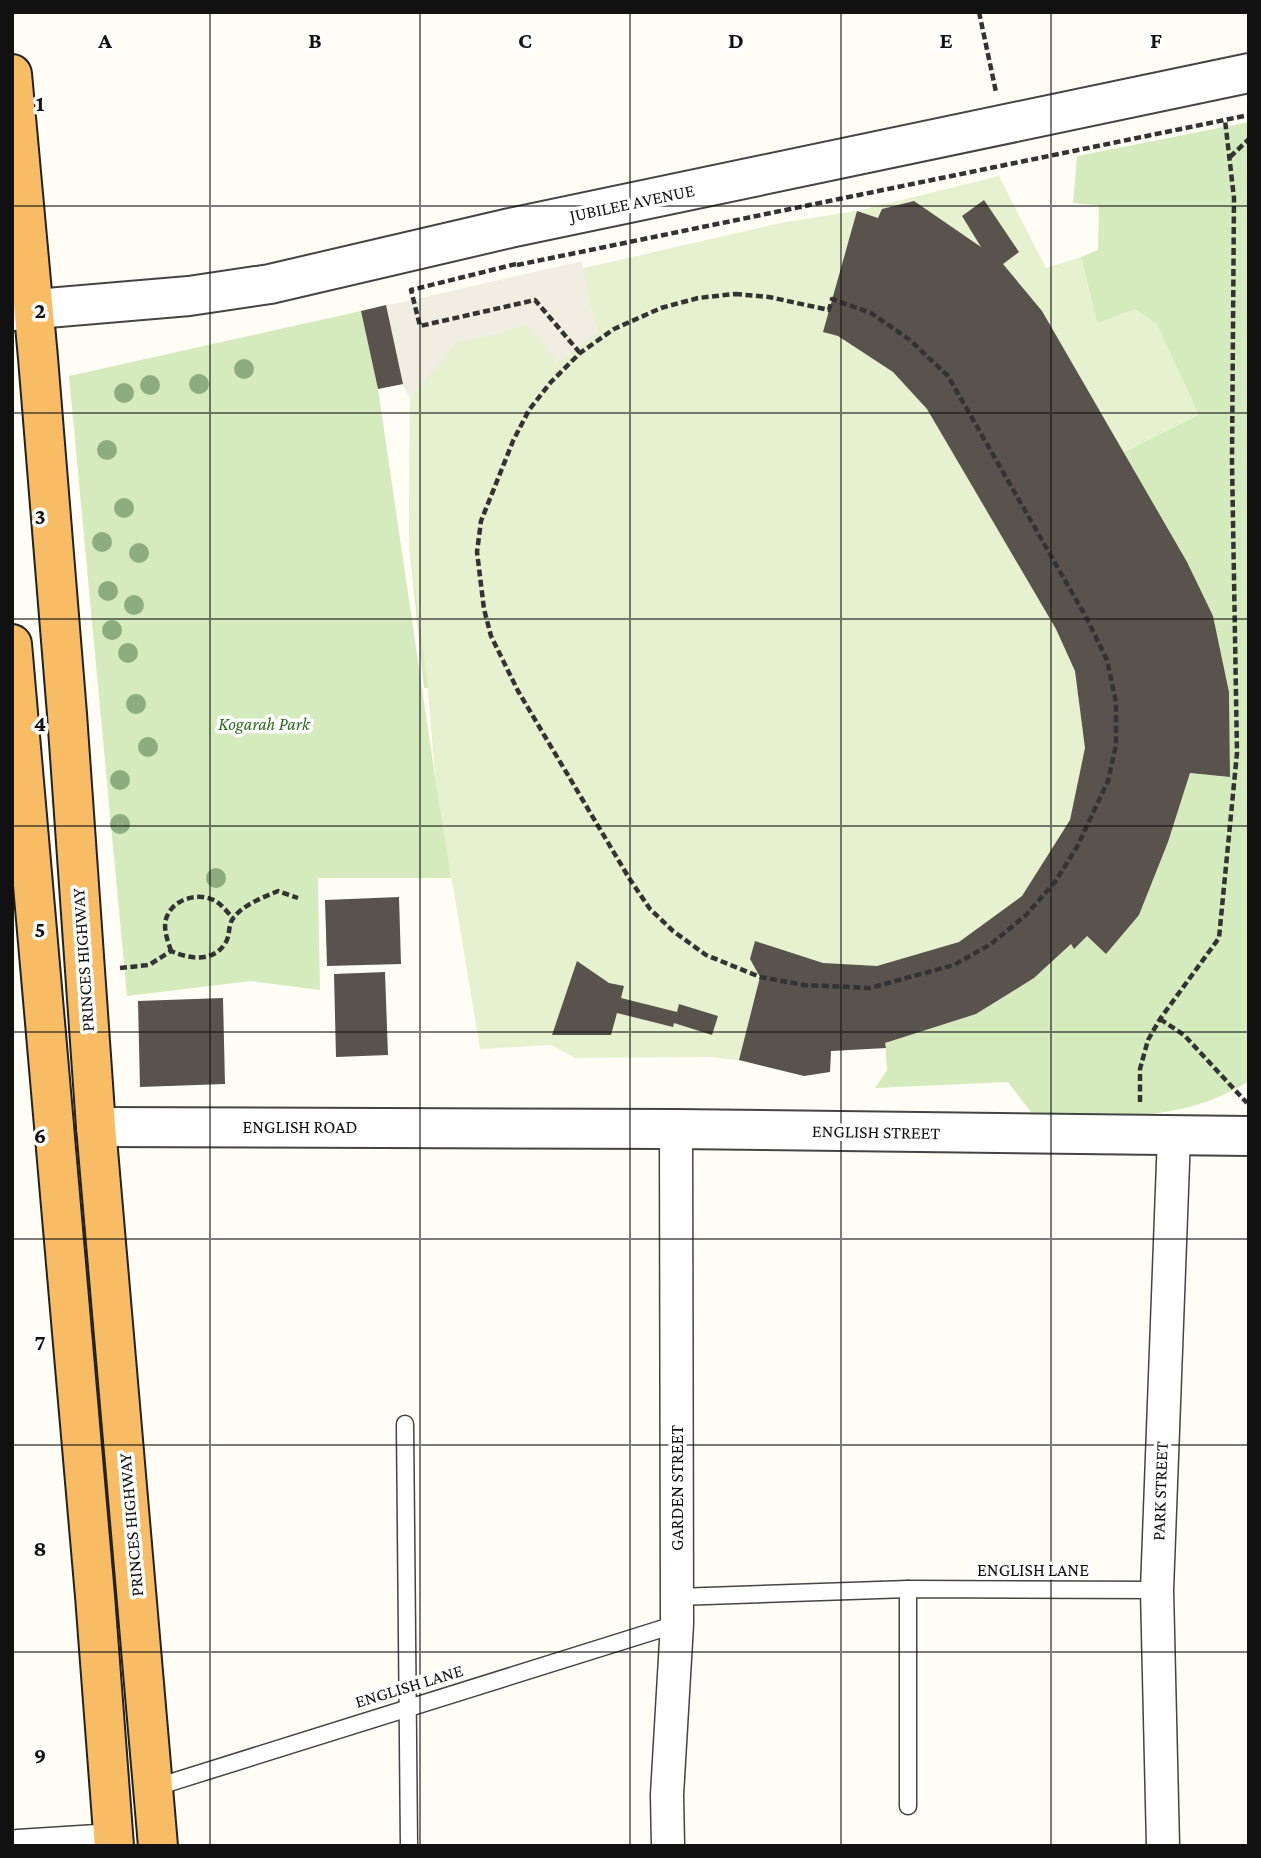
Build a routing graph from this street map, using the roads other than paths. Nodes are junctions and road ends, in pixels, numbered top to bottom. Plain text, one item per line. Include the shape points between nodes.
1 (1249, 73) edge
2 (12, 74) edge
3 (23, 311) edge
4 (12, 644) edge
5 (96, 1127) junction
6 (503, 1129) joint
7 (676, 1129) junction
8 (1157, 1136) junction
9 (1249, 1136) edge
10 (405, 1424) dead end
11 (908, 1589) junction
12 (1157, 1590) junction
13 (677, 1610) junction
14 (407, 1707) junction
15 (153, 1788) junction
16 (908, 1806) dead end
17 (113, 1843) edge
18 (18, 1846) edge
19 (158, 1846) edge
20 (409, 1846) edge
21 (668, 1846) edge
22 (1163, 1846) edge

1 - 3 street, JUBILEE AVENUE via 510,228 270,284
2 - 3 highway, PRINCES HIGHWAY
3 - 5 highway, PRINCES HIGHWAY via 64,673
4 - 17 highway
5 - 6 street, ENGLISH ROAD
5 - 15 highway, PRINCES HIGHWAY
6 - 7 street, ENGLISH STREET
7 - 8 street, ENGLISH STREET
7 - 13 street, GARDEN STREET
8 - 9 street, ENGLISH STREET
8 - 12 street, PARK STREET
10 - 14 lane
11 - 12 lane, ENGLISH LANE
11 - 13 lane, ENGLISH LANE
11 - 16 lane
12 - 22 street, PARK STREET
13 - 14 lane, ENGLISH LANE
13 - 21 street, GARDEN STREET
14 - 15 lane, ENGLISH LANE
14 - 20 lane
15 - 19 highway, PRINCES HIGHWAY
17 - 18 street

